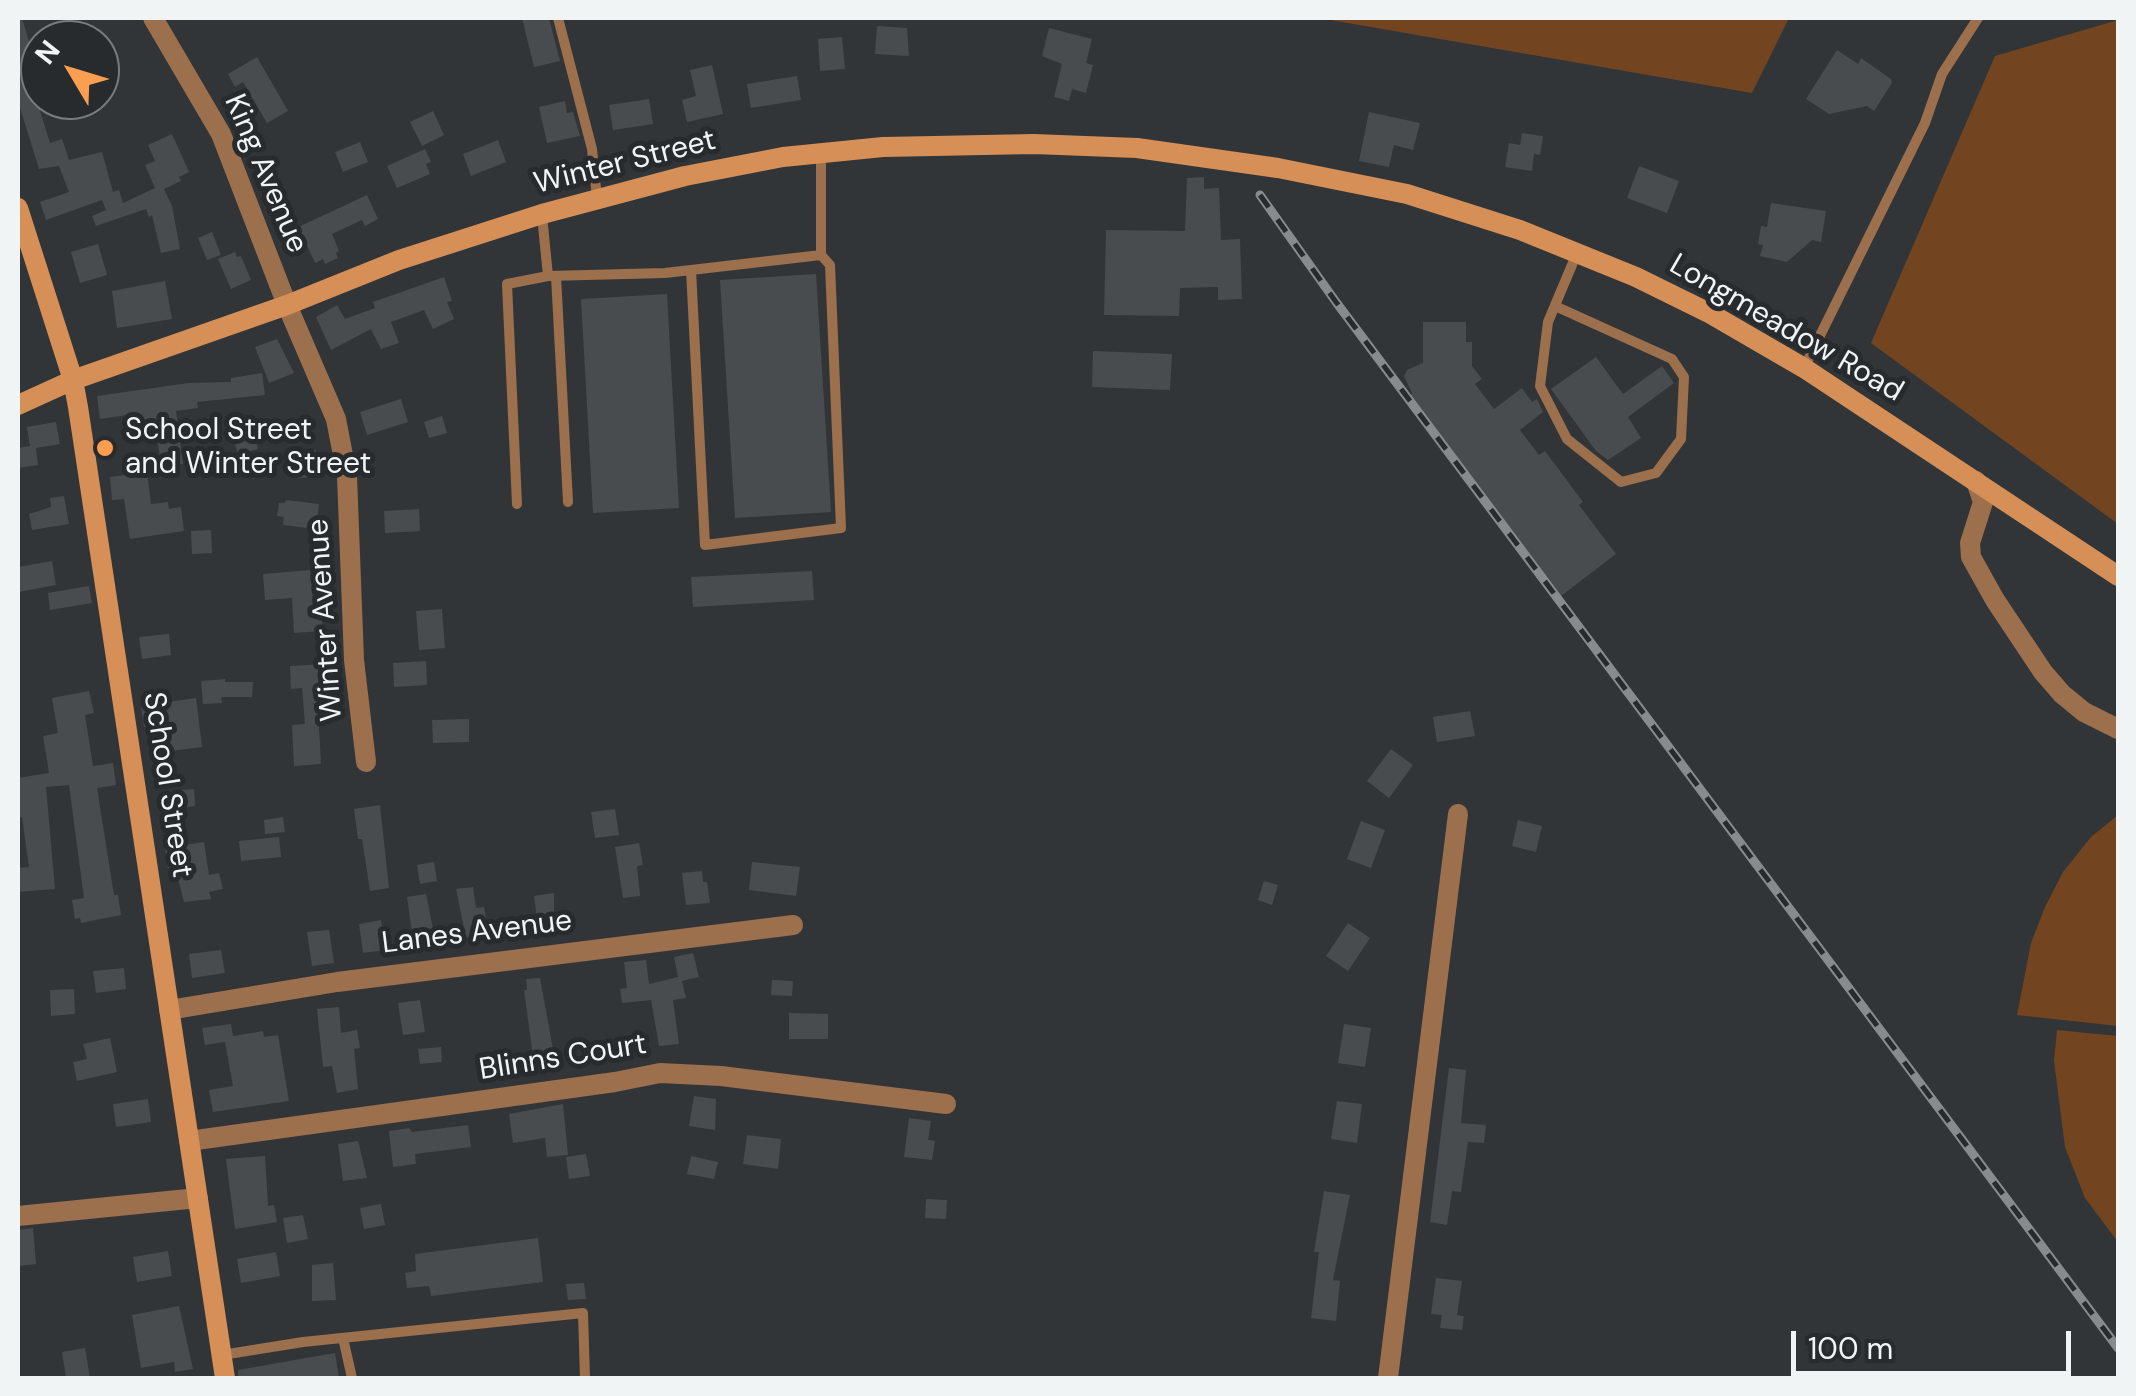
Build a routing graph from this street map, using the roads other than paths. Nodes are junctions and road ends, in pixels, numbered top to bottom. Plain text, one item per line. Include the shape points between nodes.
1 (153, 18) edge
2 (558, 18) edge
3 (1978, 18) edge
4 (821, 152) junction
5 (1278, 168) joint
6 (598, 198) junction
7 (18, 208) edge
8 (542, 214) junction
9 (1578, 252) junction
10 (820, 254) junction
11 (691, 270) junction
12 (552, 276) junction
13 (287, 305) junction
14 (1555, 306) junction
15 (1804, 368) junction
16 (73, 380) junction
17 (18, 404) edge
18 (1976, 481) junction
19 (568, 502) dead end
20 (517, 504) dead end
21 (2118, 576) edge
22 (2118, 729) edge
23 (366, 762) dead end
24 (1458, 814) dead end
25 (793, 925) dead end
26 (170, 1010) junction
27 (946, 1104) dead end
28 (189, 1141) junction
29 (198, 1198) junction
30 (18, 1216) edge
31 (344, 1338) junction
32 (222, 1355) junction
33 (225, 1378) edge
34 (352, 1378) edge
35 (585, 1378) edge
36 (1388, 1378) edge

1 - 13 street, King Avenue via 221,134
2 - 6 lane
3 - 15 lane via 1942,74 1925,123
4 - 5 street, Winter Street via 1086,145
4 - 6 street, Winter Street
4 - 10 lane
5 - 9 street, Longmeadow Road via 1426,200
6 - 8 street, Winter Street
7 - 16 street, School Street
8 - 12 lane
8 - 13 street, Winter Street
9 - 14 lane
9 - 15 street, Longmeadow Road via 1711,314
10 - 11 lane
10 - 11 lane via 830,265 841,528 705,545
11 - 12 lane
12 - 19 lane
12 - 20 lane via 507,284
13 - 16 street, Winter Street
13 - 23 street, Winter Avenue via 343,446
14 - 14 lane via 1540,386 1567,439 1621,482 1656,473 1680,438 1684,377 1672,359
15 - 18 street, Longmeadow Road
16 - 17 street, Winter Street
16 - 26 street, School Street
18 - 21 street, Longmeadow Road
18 - 22 street via 1983,502 1971,558 1995,600 2062,694
24 - 36 street
25 - 26 street, Lanes Avenue via 357,979
26 - 28 street, School Street
27 - 28 street, Blinns Court via 660,1072
28 - 29 street, School Street
29 - 30 street
29 - 32 street, School Street
31 - 32 lane
31 - 34 lane
31 - 35 lane via 583,1313
32 - 33 street, School Street

